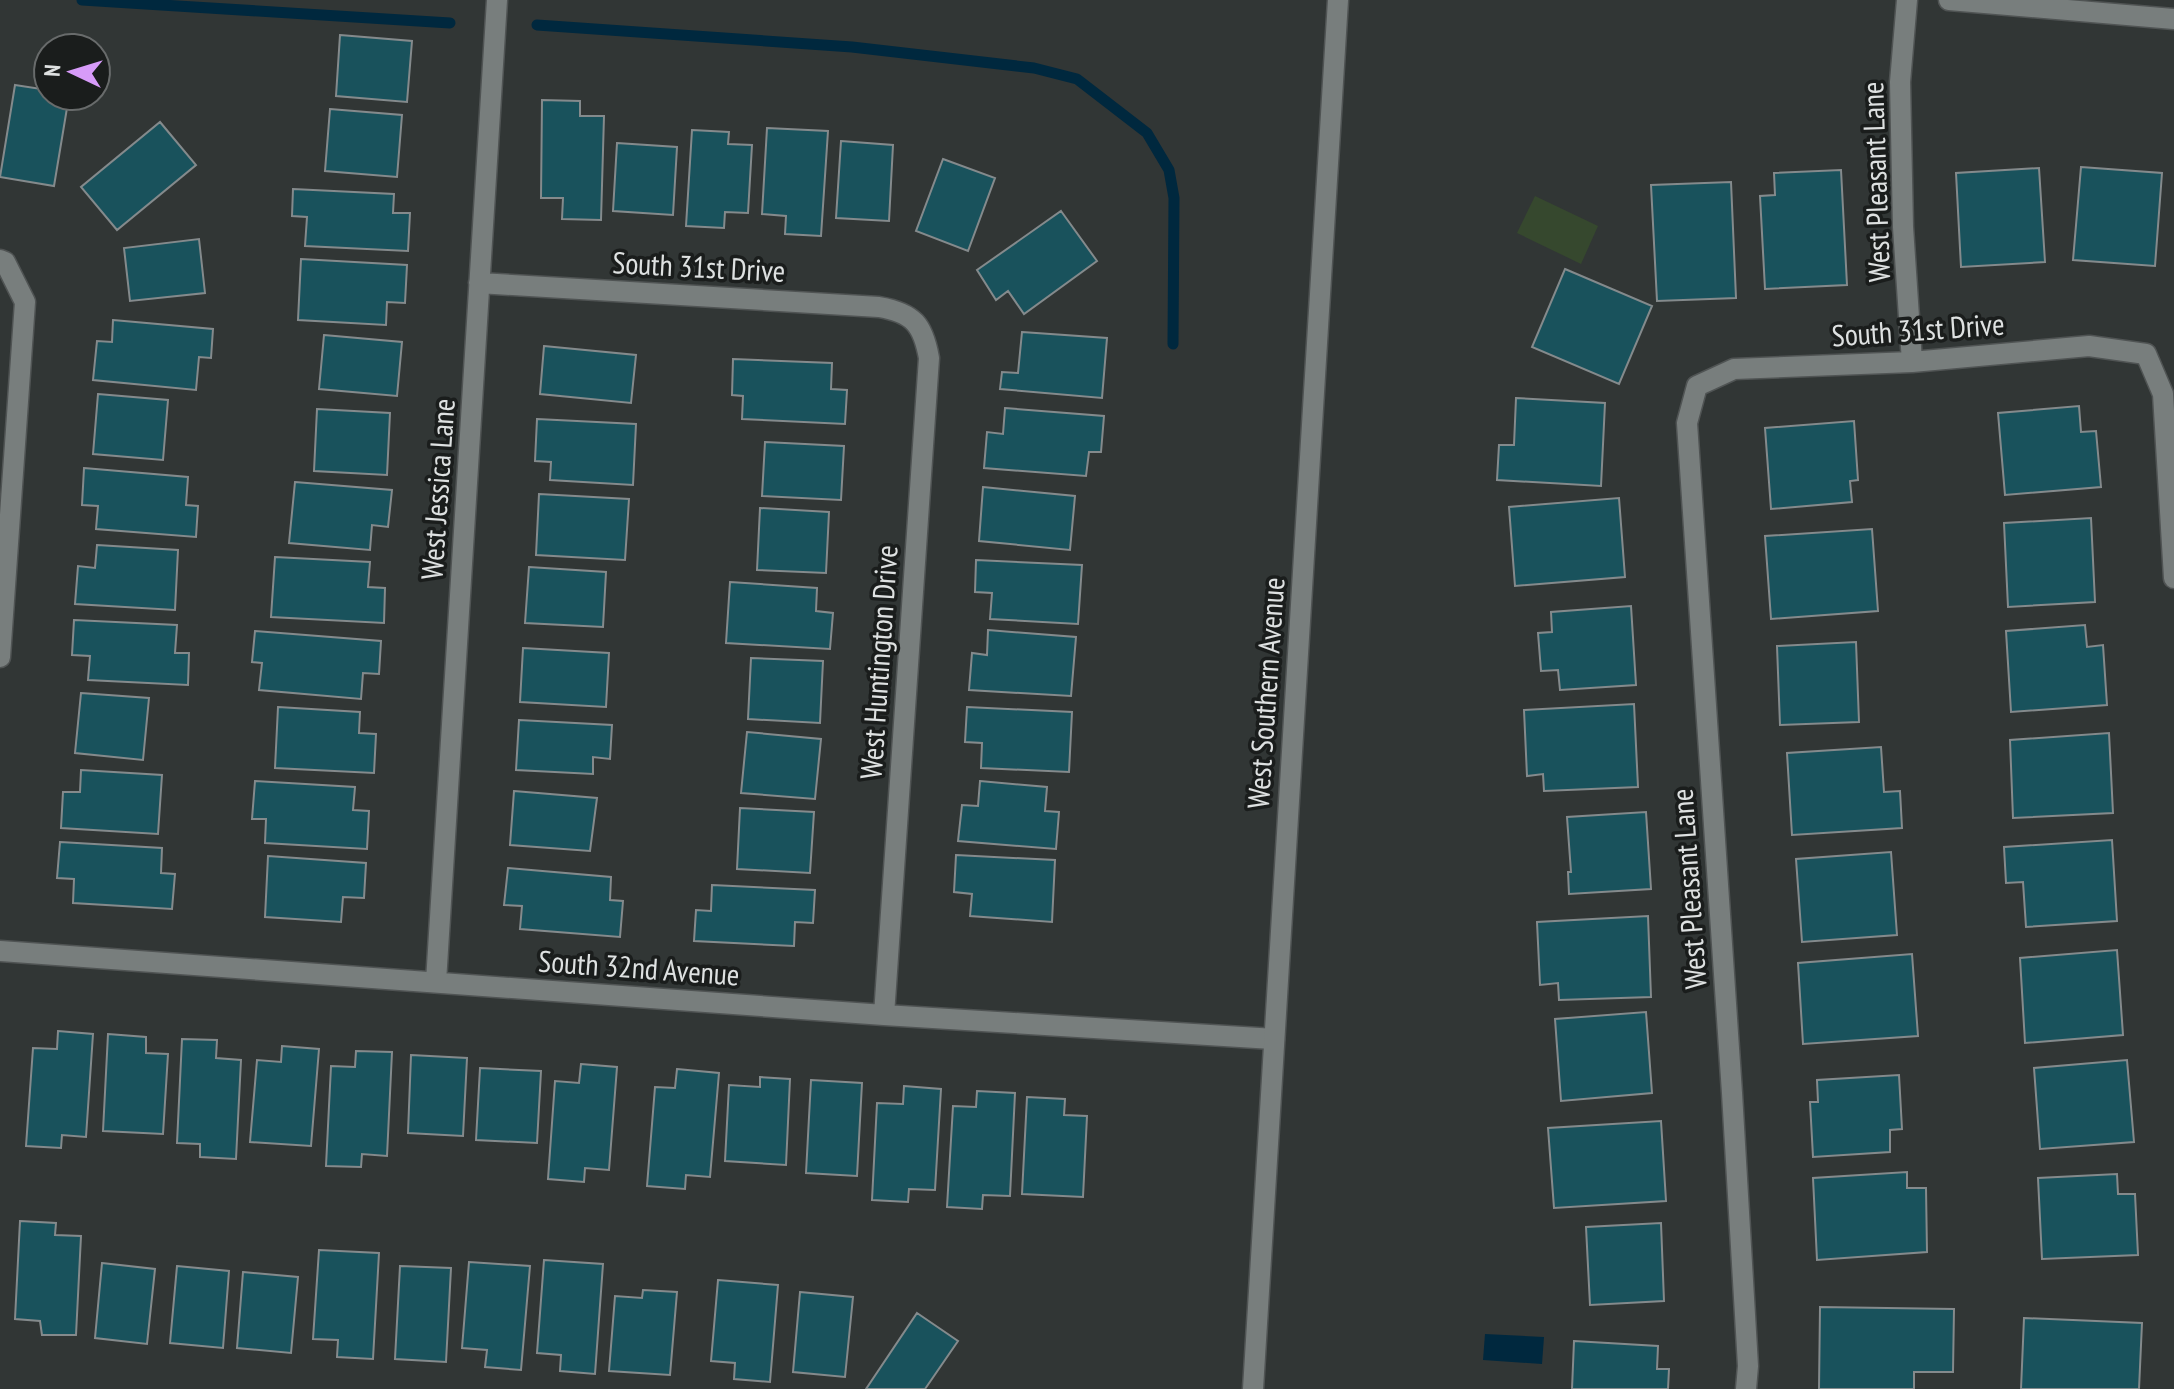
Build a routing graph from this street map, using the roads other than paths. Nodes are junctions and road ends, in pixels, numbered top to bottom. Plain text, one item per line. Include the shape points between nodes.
1 (497, 0) edge
2 (1338, 0) edge
3 (1907, 0) edge
4 (1949, 0) edge
5 (2174, 19) edge
6 (3, 261) edge
7 (479, 283) junction
8 (913, 319) joint
9 (1912, 362) junction
10 (1697, 386) joint
11 (2174, 578) edge
12 (0, 657) edge
13 (0, 951) edge
14 (436, 982) junction
15 (884, 1015) junction
16 (1274, 1039) junction
17 (1253, 1389) edge
18 (1746, 1389) edge

1 - 7 street, West Jessica Lane
2 - 16 street, West Southern Avenue
3 - 9 street, West Pleasant Lane via 1900,82
4 - 5 street
6 - 12 street via 25,302
7 - 8 street, South 31st Drive via 879,307
7 - 14 street, West Jessica Lane
8 - 15 street, West Huntington Drive via 925,335 929,358
9 - 10 street, South 31st Drive via 1734,369
9 - 11 street, South 31st Drive via 2089,346 2146,354 2163,394
10 - 18 street, West Pleasant Lane via 1687,423 1732,1093
13 - 14 street, South 32nd Avenue
14 - 15 street, South 32nd Avenue
15 - 16 street, South 32nd Avenue
16 - 17 street, West Southern Avenue

